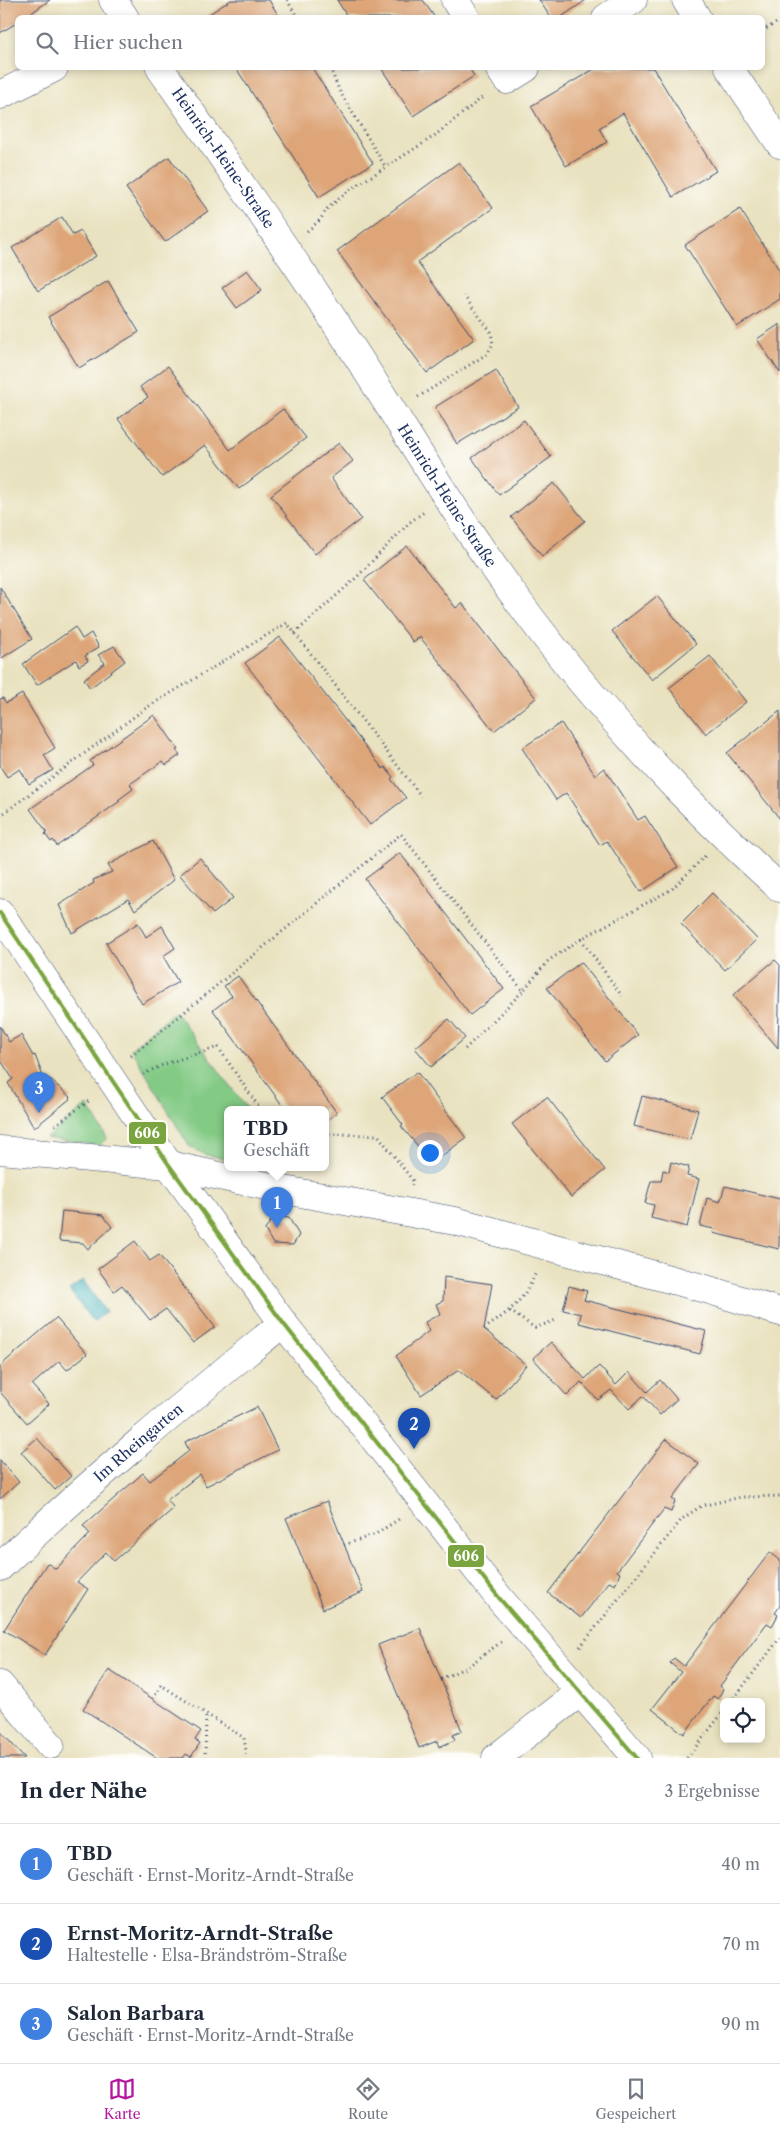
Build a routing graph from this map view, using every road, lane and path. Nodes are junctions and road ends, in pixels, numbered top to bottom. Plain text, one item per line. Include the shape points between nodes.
1 (113, 0) edge
2 (287, 0) edge
3 (455, 0) edge
4 (634, 0) edge
5 (686, 0) edge
6 (123, 15) edge
7 (296, 15) edge
8 (464, 15) edge
9 (611, 15) edge
10 (695, 15) edge
11 (780, 20) edge
12 (765, 30) edge
13 (50, 70) edge
14 (161, 70) edge
15 (331, 70) edge
16 (730, 70) edge
17 (510, 72) edge
18 (0, 96) edge
19 (780, 144) edge
20 (385, 166) junction
21 (286, 247) junction
22 (464, 296) dead end
23 (395, 412) junction
24 (447, 496) junction
25 (295, 633) junction
26 (421, 796) dead end
27 (0, 816) edge
28 (724, 838) junction
29 (780, 888) edge
30 (0, 913) edge
31 (580, 939) junction
32 (524, 991) junction
33 (622, 996) dead end
34 (465, 1049) dead end
35 (113, 1080) junction
36 (258, 1106) edge
37 (329, 1134) edge
38 (11, 1151) edge
39 (169, 1165) junction
40 (408, 1213) junction
41 (546, 1245) junction
42 (510, 1311) junction
43 (780, 1312) edge
44 (556, 1320) dead end
45 (283, 1323) junction
46 (484, 1329) dead end
47 (780, 1496) edge
48 (421, 1501) junction
49 (344, 1545) dead end
50 (0, 1567) edge
51 (520, 1621) junction
52 (780, 1638) edge
53 (578, 1650) dead end
54 (441, 1679) dead end
55 (0, 1685) edge
56 (579, 1693) junction
57 (734, 1698) edge
58 (153, 1699) dead end
59 (206, 1716) junction
60 (720, 1716) edge
61 (50, 1745) dead end
62 (205, 1758) edge
63 (247, 1758) edge
64 (496, 1758) edge
65 (637, 1758) edge
66 (688, 1758) edge

1 - 6 street
2 - 7 path
3 - 8 street
4 - 9 street
5 - 10 street
11 - 12 path
13 - 18 street
14 - 21 street, Heinrich-Heine-Straße
15 - 20 path via 340,92
16 - 19 street
17 - 20 path via 433,137
20 - 21 path via 348,191 320,220
21 - 23 street, Heinrich-Heine-Straße
22 - 23 path via 490,332 493,344 487,354
23 - 24 street, Heinrich-Heine-Straße
24 - 25 path via 410,522 357,577
24 - 28 street, Heinrich-Heine-Straße via 488,560 574,673 646,756
25 - 26 path
25 - 27 path via 287,623 146,708
28 - 29 street, Heinrich-Heine-Straße
28 - 31 path via 672,889
30 - 35 street
31 - 32 path via 548,961
31 - 33 path
32 - 34 path
32 - 35 path via 402,834
35 - 36 path via 218,1047
35 - 38 path via 86,1102
35 - 39 street
37 - 40 path via 378,1135 413,1181
38 - 39 street
39 - 40 street
39 - 45 street
40 - 41 street via 455,1221
41 - 42 path via 529,1289
41 - 43 street
42 - 44 path via 535,1328
42 - 46 path
45 - 48 street
45 - 50 street, Im Rheingarten via 86,1488
47 - 53 path via 742,1497 701,1506 682,1519
48 - 49 path via 376,1534
48 - 51 street
51 - 54 path via 494,1648 467,1667
51 - 56 street
52 - 57 path
55 - 61 street
56 - 64 street
56 - 65 street
58 - 59 path via 161,1685
59 - 62 path
59 - 63 path via 244,1738
60 - 66 path

